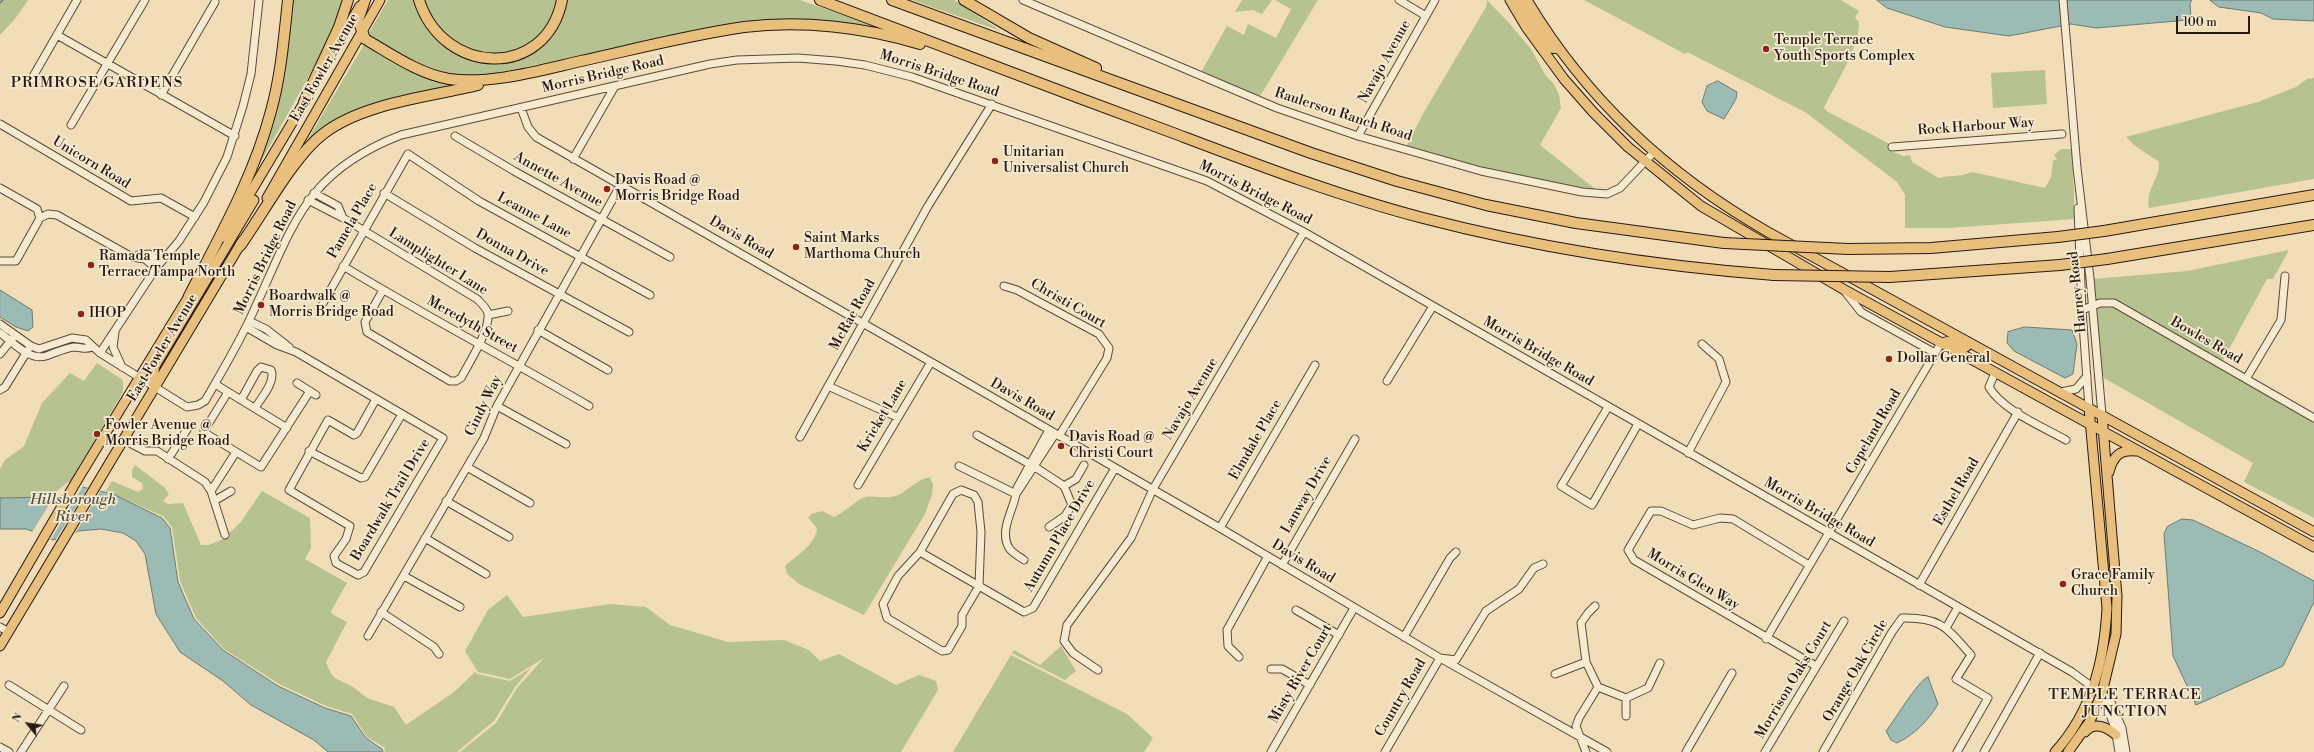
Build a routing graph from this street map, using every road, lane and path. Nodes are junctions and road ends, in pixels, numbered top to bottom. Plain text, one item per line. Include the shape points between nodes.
1 (77, 0) edge
2 (145, 0) edge
3 (259, 0) edge
4 (288, 0) edge
5 (348, 0) edge
6 (364, 0) edge
7 (380, 0) edge
8 (420, 0) edge
9 (562, 0) edge
10 (820, 0) edge
11 (892, 0) edge
12 (964, 0) edge
13 (1023, 0) edge
14 (1399, 0) edge
15 (1435, 0) edge
16 (1510, 0) edge
17 (1517, 0) edge
18 (1527, 0) edge
19 (2063, 0) edge
20 (215, 2) dead end
21 (1426, 16) junction
22 (361, 33) junction
23 (56, 35) junction
24 (1558, 49) junction
25 (107, 65) junction
26 (1012, 73) junction
27 (515, 75) junction
28 (30, 80) dead end
29 (615, 86) junction
30 (161, 94) junction
31 (304, 102) junction
32 (1175, 103) junction
33 (992, 104) junction
34 (521, 108) junction
35 (0, 124) edge
36 (71, 125) dead end
37 (2062, 134) dead end
38 (235, 136) junction
39 (455, 136) dead end
40 (1358, 136) junction
41 (280, 143) junction
42 (1892, 147) dead end
43 (1653, 153) junction
44 (408, 154) joint
45 (573, 159) junction
46 (1644, 161) junction
47 (2076, 168) junction
48 (620, 186) junction
49 (0, 188) edge
50 (314, 193) junction
51 (384, 193) junction
52 (2314, 195) edge
53 (308, 200) junction
54 (195, 217) junction
55 (40, 218) junction
56 (343, 218) junction
57 (602, 218) junction
58 (2314, 225) edge
59 (363, 230) junction
60 (1304, 232) junction
61 (240, 246) junction
62 (580, 255) junction
63 (670, 257) dead end
64 (0, 261) edge
65 (158, 265) junction
66 (343, 266) junction
67 (2285, 276) dead end
68 (1004, 286) dead end
69 (1843, 289) junction
70 (383, 290) junction
71 (559, 293) junction
72 (650, 295) dead end
73 (189, 296) junction
74 (323, 303) dead end
75 (2093, 305) junction
76 (1433, 306) junction
77 (2082, 310) junction
78 (508, 311) dead end
79 (488, 315) junction
80 (864, 323) junction
81 (0, 324) edge
82 (248, 324) junction
83 (116, 328) junction
84 (538, 330) junction
85 (629, 332) dead end
86 (0, 333) edge
87 (15, 334) junction
88 (10, 341) junction
89 (1941, 343) junction
90 (1702, 344) dead end
91 (478, 345) junction
92 (31, 346) junction
93 (92, 347) junction
94 (26, 352) junction
95 (1935, 353) junction
96 (0, 354) edge
97 (100, 354) junction
98 (931, 362) junction
99 (1315, 365) dead end
100 (520, 366) junction
101 (122, 367) junction
102 (608, 370) dead end
103 (1996, 373) junction
104 (2087, 376) junction
105 (2032, 377) junction
106 (141, 379) junction
107 (2246, 379) junction
108 (1387, 381) dead end
109 (297, 383) dead end
110 (215, 384) junction
111 (828, 386) junction
112 (155, 388) junction
113 (0, 390) edge
114 (228, 392) junction
115 (2061, 392) junction
116 (376, 399) junction
117 (241, 400) junction
118 (496, 406) junction
119 (590, 406) dead end
120 (1608, 407) junction
121 (254, 408) junction
122 (2089, 408) junction
123 (2018, 412) junction
124 (402, 414) junction
125 (2102, 415) junction
126 (897, 417) junction
127 (2314, 418) edge
128 (1638, 424) junction
129 (2091, 425) junction
130 (188, 428) dead end
131 (287, 428) junction
132 (2103, 432) junction
133 (1054, 433) junction
134 (977, 435) dead end
135 (800, 437) dead end
136 (1355, 439) dead end
137 (124, 440) junction
138 (2066, 440) dead end
139 (566, 444) dead end
140 (309, 451) junction
141 (2138, 451) junction
142 (236, 452) junction
143 (1688, 453) junction
144 (168, 459) junction
145 (1084, 465) dead end
146 (959, 466) dead end
147 (1032, 466) junction
148 (467, 467) junction
149 (1115, 468) junction
150 (2107, 477) junction
151 (858, 485) dead end
152 (1064, 486) junction
153 (1153, 489) junction
154 (211, 490) junction
155 (231, 490) dead end
156 (1016, 494) junction
157 (214, 501) junction
158 (446, 501) junction
159 (530, 502) dead end
160 (1050, 527) dead end
161 (1220, 528) junction
162 (2314, 532) edge
163 (1829, 534) junction
164 (225, 535) dead end
165 (509, 536) dead end
166 (425, 538) junction
167 (2314, 547) edge
168 (920, 552) junction
169 (1456, 552) dead end
170 (1268, 556) junction
171 (1024, 560) dead end
172 (1543, 564) dead end
173 (1282, 565) junction
174 (1810, 565) junction
175 (486, 574) dead end
176 (404, 576) junction
177 (1919, 585) junction
178 (979, 586) junction
179 (1596, 606) dead end
180 (1958, 607) junction
181 (460, 608) dead end
182 (1354, 608) junction
183 (1296, 610) dead end
184 (381, 612) junction
185 (0, 613) edge
186 (1844, 620) dead end
187 (0, 627) edge
188 (1946, 628) junction
189 (8, 632) junction
190 (1339, 635) junction
191 (368, 636) dead end
192 (1404, 637) junction
193 (1766, 639) junction
194 (0, 646) edge
195 (2040, 653) junction
196 (439, 654) dead end
197 (1239, 657) dead end
198 (1440, 658) junction
199 (1586, 662) junction
200 (1660, 663) dead end
201 (1816, 666) junction
202 (1271, 669) dead end
203 (1098, 670) dead end
204 (1732, 673) dead end
205 (1555, 674) dead end
206 (9, 685) dead end
207 (1310, 685) junction
208 (64, 686) dead end
209 (1598, 687) junction
210 (2094, 688) junction
211 (2102, 694) junction
212 (1626, 698) junction
213 (49, 710) junction
214 (1626, 716) dead end
215 (81, 730) dead end
216 (2116, 735) junction
217 (1582, 737) junction
218 (0, 747) edge
219 (9, 752) edge
220 (21, 752) edge
221 (1271, 752) edge
222 (1385, 752) edge
223 (1586, 752) edge
224 (1607, 752) edge
225 (1686, 752) edge
226 (1765, 752) edge
227 (1823, 752) edge
228 (1957, 752) edge
229 (1984, 752) edge
230 (2055, 752) edge
231 (2069, 752) edge
232 (2119, 752) edge
233 (2126, 752) edge

1 - 23 street
2 - 25 street
3 - 38 street via 251,74
4 - 73 highway via 279,78 266,128 247,180
5 - 31 highway via 341,22
6 - 22 highway via 358,20
6 - 31 main road, East Fowler Avenue
7 - 22 main road, East Fowler Avenue
8 - 9 highway via 430,24 445,41 464,53 490,59 513,56 537,42 553,24
10 - 26 highway
11 - 32 highway
12 - 32 highway via 1029,38
13 - 40 street, Raulerson Ranch Road via 1240,94
14 - 21 street
15 - 21 street, Navajo Avenue
16 - 46 main road via 1526,27 1564,79 1593,112
17 - 24 main road via 1550,48
18 - 24 main road
19 - 47 street, Harney Road
20 - 30 street
21 - 40 street, Navajo Avenue
22 - 27 highway via 365,39 411,65 443,78 468,81
22 - 61 main road, East Fowler Avenue
23 - 25 street
23 - 28 street
24 - 43 main road via 1598,98
25 - 30 street
25 - 36 street
26 - 27 highway via 886,35 835,27 793,25 745,27 711,33
26 - 58 highway, bridge via 1298,180 1424,218 1524,242 1667,265 1774,274 1890,277 2060,265
27 - 61 highway via 377,108 346,119 323,134 308,150
29 - 33 street, Morris Bridge Road via 710,64 798,58 865,65
29 - 34 street, Morris Bridge Road
29 - 45 street
30 - 38 street
31 - 41 main road, East Fowler Avenue
32 - 52 highway, bridge via 1311,153 1441,194 1576,223 1724,243 1848,249 1931,248 2104,231
33 - 60 street, Morris Bridge Road via 1207,181
33 - 80 street, McRae Road via 928,206
34 - 45 street, Davis Road via 528,127 536,137
34 - 50 street, Morris Bridge Road via 401,135 380,143 341,167
35 - 54 street, Unicorn Road via 131,201 161,198
37 - 42 street, Rock Harbour Way
38 - 54 street via 217,178
39 - 57 street, Annette Avenue via 514,172
40 - 46 street, Raulerson Ranch Road via 1481,171 1600,194 1620,188
41 - 73 main road, East Fowler Avenue
41 - 112 main road via 277,158 267,177 152,373
43 - 46 street, Raulerson Ranch Road
43 - 105 main road via 1697,187 1752,223
44 - 51 street, Pamela Place
44 - 62 street, Leanne Lane via 479,201
45 - 48 street, Davis Road
46 - 69 main road via 1712,212
47 - 75 street, Harney Road
47 - 77 street, Harney Road
48 - 57 street, Cindy Way
48 - 80 street, Davis Road
49 - 55 street via 37,209
50 - 53 street, Morris Bridge Road
50 - 56 street, Lamplighter Lane via 338,206
51 - 59 street, Pamela Place
51 - 71 street, Donna Drive via 475,248
53 - 56 street, Lamplighter Lane
53 - 82 street, Morris Bridge Road via 294,223
54 - 65 street
55 - 64 street via 16,261
55 - 65 street via 48,214 57,215 132,257
56 - 59 street, Lamplighter Lane
57 - 62 street, Cindy Way
57 - 63 street, Annette Avenue
59 - 66 street, Pamela Place
59 - 79 street, Lamplighter Lane via 477,299 486,307
60 - 76 street, Morris Bridge Road
60 - 153 street, Navajo Avenue
61 - 112 main road, East Fowler Avenue
62 - 71 street, Cindy Way
62 - 72 street, Leanne Lane
65 - 83 street
66 - 70 street, Meredyth Street
66 - 74 street, Pamela Place
67 - 107 street via 2281,320
68 - 133 street, Christi Court via 1017,290 1099,334 1109,348 1107,358
69 - 89 main road
69 - 95 street via 1861,312
70 - 91 street, Meredyth Street
70 - 91 street, Lamplighter Lane via 365,322 367,332 450,381 461,378
71 - 84 street, Cindy Way
71 - 85 street, Donna Drive
73 - 106 main road, East Fowler Avenue
75 - 77 street, Bowles Road
75 - 107 street, Bowles Road via 2114,303
75 - 125 street, Harney Road
76 - 108 street
76 - 120 street, Morris Bridge Road
77 - 104 street, Harney Road
78 - 79 street
79 - 91 street, Lamplighter Lane
80 - 98 street, Davis Road
80 - 111 street, McRae Road
81 - 87 street
82 - 110 street, Morris Bridge Road
82 - 116 street, Boardwalk Trail Drive via 277,345 296,352
83 - 97 street
83 - 101 street via 113,347
84 - 100 street, Cindy Way
84 - 102 street
86 - 88 street
87 - 88 street
87 - 92 street
88 - 94 street
88 - 96 street
89 - 95 street, Copeland Road
89 - 103 main road
89 - 105 main road via 1955,341 1999,364
90 - 143 street via 1719,359 1726,382
91 - 100 street, Meredyth Street
92 - 93 street, Morris Bridge Road via 39,348 72,338 89,341
92 - 94 street
93 - 94 street via 87,350 74,347 44,357 35,357
93 - 97 street, Morris Bridge Road
94 - 113 street
95 - 163 street, Copeland Road
97 - 101 street, Morris Bridge Road
98 - 126 street, Kricket Lane
98 - 133 street, Davis Road
99 - 161 street, Elmdale Place
100 - 118 street, Cindy Way
100 - 119 street, Meredyth Street
101 - 106 street, Morris Bridge Road
103 - 123 street via 1989,387 1995,397
103 - 129 main road
104 - 115 street via 2076,389
104 - 122 street, Harney Road
105 - 115 main road
106 - 112 street, Morris Bridge Road
106 - 185 main road, East Fowler Avenue via 76,482
107 - 127 street, Bowles Road
109 - 131 street via 313,393
110 - 112 street, Morris Bridge Road via 204,401 192,407
110 - 114 street
111 - 126 street
111 - 135 street, McRae Road
112 - 137 main road, East Fowler Avenue
114 - 117 street
114 - 142 street via 204,431
115 - 122 main road
116 - 124 street, Boardwalk Trail Drive
116 - 140 street, Boardwalk Trail Drive via 357,433 354,435 328,420
117 - 121 street
117 - 121 street via 257,371 262,367 271,370 272,380
118 - 139 street
118 - 148 street, Cindy Way via 484,438
120 - 128 street, Morris Bridge Road
120 - 128 street via 1561,486 1592,505
121 - 131 street
122 - 125 main road
122 - 129 main road
123 - 138 street
123 - 177 street, Esthel Road
124 - 140 street via 365,477 360,478
124 - 140 street, Boardwalk Trail Drive via 443,438 364,572 358,575 336,563 334,556 346,539 350,526 289,490
125 - 132 main road
125 - 162 main road
126 - 151 street, Kricket Lane
128 - 143 street, Morris Bridge Road
129 - 132 main road
129 - 210 main road via 2107,608 2104,649
130 - 144 street
131 - 142 street via 261,467
132 - 141 main road
132 - 150 main road
133 - 147 street, Christi Court
133 - 149 street, Davis Road
134 - 147 street
136 - 173 street, Lanway Drive
137 - 144 street via 145,451 157,451
137 - 189 main road, East Fowler Avenue
141 - 150 main road via 2128,450 2117,455 2111,463
141 - 167 main road
142 - 154 street
143 - 163 street, Morris Bridge Road
144 - 154 street via 205,482
145 - 152 street via 1076,479
146 - 156 street
147 - 152 street
147 - 156 street, Christi Court
148 - 158 street, Cindy Way
148 - 159 street
149 - 153 street, Davis Road
149 - 178 street, Autumn Place Drive via 1033,608 1024,612
150 - 211 main road via 2117,596 2116,634
152 - 160 street via 1072,505 1066,516
153 - 161 street, Davis Road
153 - 203 street, Navajo Avenue via 1131,538 1067,624 1064,641 1073,653
154 - 157 street
155 - 157 street
156 - 171 street, Christi Court via 1006,536 1009,549
157 - 164 street
158 - 165 street
158 - 166 street, Cindy Way
161 - 170 street, Davis Road
163 - 174 street, Copeland Road
163 - 177 street, Morris Bridge Road
166 - 175 street
166 - 176 street, Cindy Way
168 - 178 street, Autumn Place Drive
168 - 178 street via 953,494 961,490 974,495 978,502 981,532
168 - 178 street via 898,576 883,604 887,618 942,651 948,650 962,626 962,615
169 - 192 street
170 - 173 street, Davis Road
170 - 197 street via 1227,630 1228,646
172 - 198 street via 1534,568 1519,589 1486,611 1456,660
173 - 182 street, Davis Road
174 - 193 street, Copeland Road
174 - 193 street, Morris Glen Way via 1733,519 1720,518 1693,525 1661,511 1651,511 1631,544 1628,550 1634,560
176 - 181 street
176 - 184 street, Cindy Way
177 - 180 street, Morris Bridge Road
179 - 199 street via 1581,623
180 - 188 street
180 - 195 street, Morris Bridge Road
182 - 190 street, Misty River Court
182 - 192 street, Davis Road
183 - 190 street
184 - 191 street, Cindy Way
184 - 196 street via 434,647
186 - 201 street, Morrison Oaks Court
187 - 189 street
188 - 227 street, Orange Oak Circle via 1930,619 1902,618
188 - 228 street, Orange Oak Circle via 1971,655 1956,679 1988,698
189 - 194 main road, East Fowler Avenue
190 - 207 street, Misty River Court
192 - 198 street, Davis Road
193 - 201 street, Morris Glen Way
195 - 210 street, Morris Bridge Road
195 - 229 street
198 - 217 street, Davis Road
198 - 222 street, Country Road
199 - 205 street
199 - 209 street
200 - 212 street via 1648,688
201 - 226 street, Morrison Oaks Court
202 - 207 street via 1282,669
204 - 225 street
206 - 213 street
207 - 221 street, Misty River Court
208 - 213 street
209 - 212 street
209 - 217 street via 1576,726
210 - 211 street
210 - 230 main road via 2077,722
211 - 216 street
211 - 231 main road via 2090,720
211 - 233 street via 2110,700 2116,711
212 - 214 street
213 - 215 street
213 - 220 street
216 - 231 main road via 2103,726 2091,727
216 - 232 street
217 - 223 street
217 - 224 street, Davis Road
218 - 219 street

